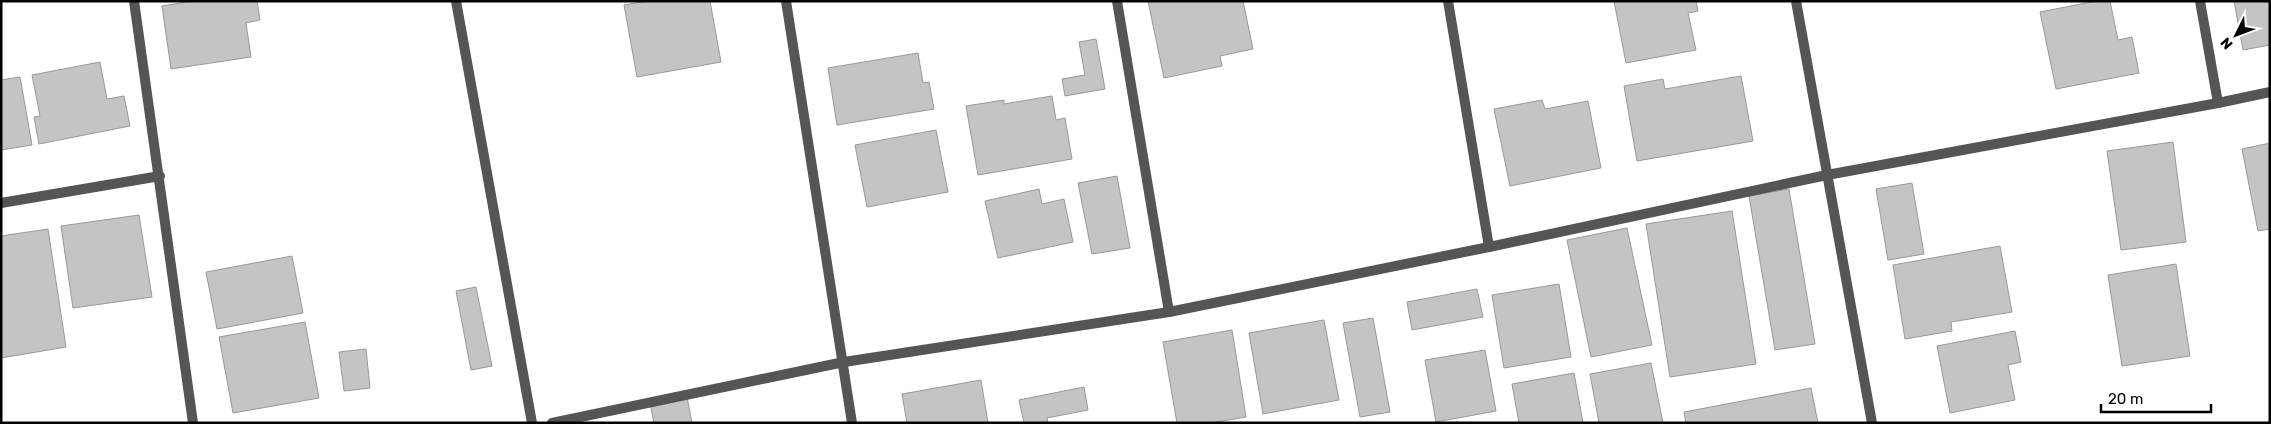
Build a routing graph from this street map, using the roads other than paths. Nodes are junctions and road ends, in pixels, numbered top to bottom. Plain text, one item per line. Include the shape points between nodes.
1 (134, 1) edge
2 (456, 1) edge
3 (786, 1) edge
4 (1117, 1) edge
5 (1448, 1) edge
6 (1796, 1) edge
7 (2200, 1) edge
8 (2270, 92) edge
9 (2218, 103) junction
10 (1826, 175) junction
11 (160, 176) junction
12 (1, 203) edge
13 (1489, 247) junction
14 (1170, 312) junction
15 (844, 362) junction
16 (193, 423) edge
17 (532, 423) edge
18 (552, 423) edge
19 (852, 423) edge
20 (1872, 423) edge

1 - 11 street
2 - 17 street
3 - 15 street
4 - 14 street
5 - 13 street
6 - 10 street
7 - 9 street
8 - 9 street
9 - 10 street
10 - 13 street
10 - 20 street
11 - 12 street
11 - 16 street
13 - 14 street
14 - 15 street
15 - 18 street
15 - 19 street

